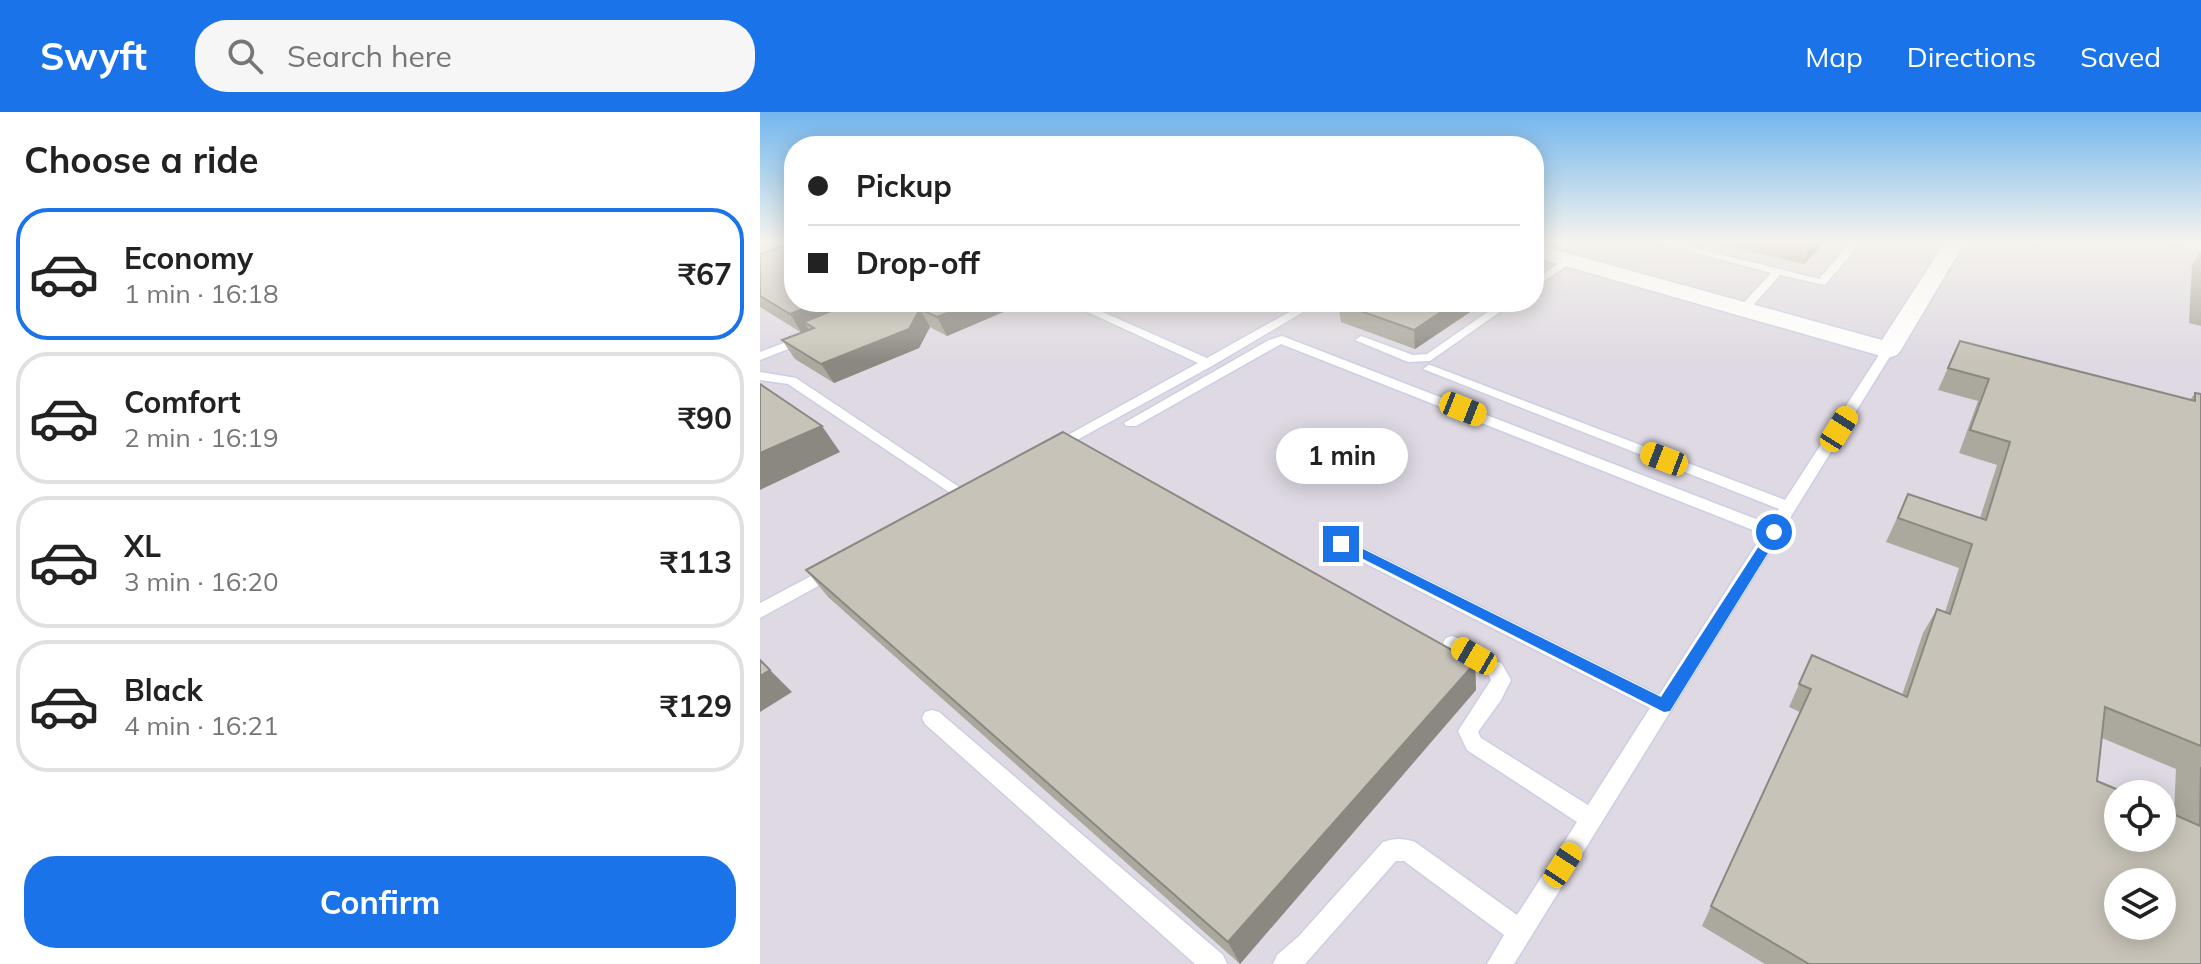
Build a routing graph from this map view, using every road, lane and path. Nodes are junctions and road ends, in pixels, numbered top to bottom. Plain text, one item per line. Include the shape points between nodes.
1 (1649, 282) edge
2 (1768, 282) edge
3 (1930, 282) edge
4 (1745, 308) junction
5 (1093, 312) edge
6 (1297, 312) edge
7 (1495, 312) edge
8 (816, 334) edge
9 (1361, 340) dead end
10 (1888, 350) junction
11 (760, 356) edge
12 (1208, 363) junction
13 (1429, 369) dead end
14 (760, 376) edge
15 (1131, 423) dead end
16 (1046, 452) edge
17 (966, 497) edge
18 (1790, 508) junction
19 (1774, 532) junction
20 (1341, 544) dead end
21 (842, 566) edge
22 (760, 611) edge
23 (1452, 643) dead end
24 (1664, 706) junction
25 (932, 718) dead end
26 (1592, 820) junction
27 (1520, 932) junction
28 (1214, 964) edge
29 (1286, 964) edge
30 (1500, 964) edge

1 - 4 street
2 - 4 lane
3 - 10 street
4 - 10 street
5 - 12 lane
6 - 12 lane
7 - 9 lane via 1422,359
8 - 11 lane
10 - 18 lane
12 - 16 lane
13 - 18 lane
14 - 17 lane via 792,381
15 - 19 lane via 1282,340
18 - 19 lane
19 - 24 lane
20 - 24 lane
21 - 22 lane
23 - 26 lane via 1495,669 1501,680 1468,731 1474,744
24 - 26 lane
25 - 28 lane
26 - 27 lane
27 - 29 lane via 1422,859 1407,850 1391,850
27 - 30 lane

